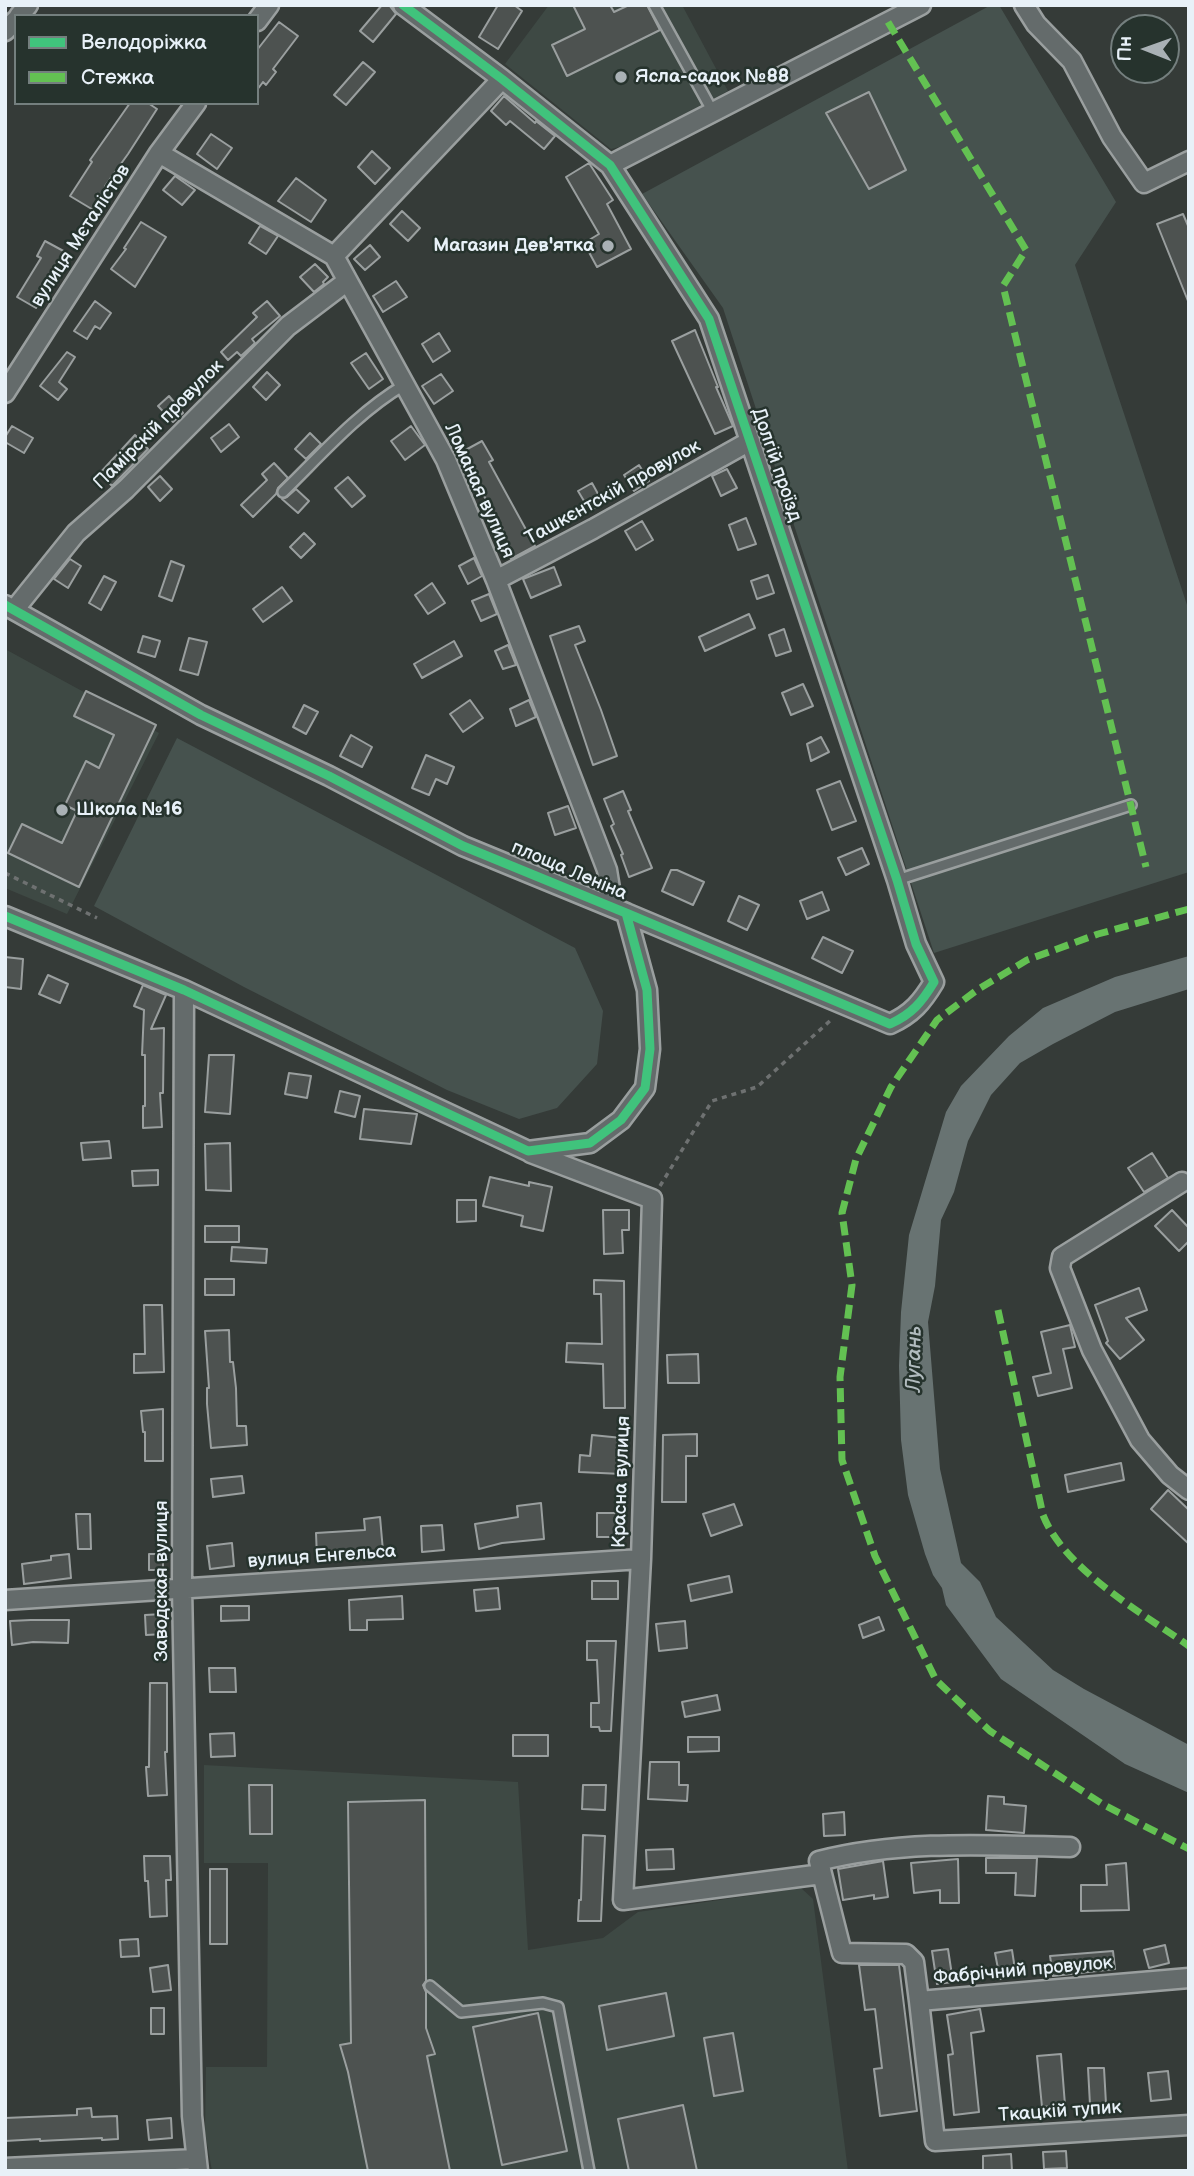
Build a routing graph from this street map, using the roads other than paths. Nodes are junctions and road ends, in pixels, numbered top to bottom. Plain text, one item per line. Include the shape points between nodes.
1 (403, 5) edge
2 (654, 5) edge
3 (1024, 5) edge
4 (922, 6) edge
5 (502, 79) junction
6 (195, 105) edge
7 (713, 112) junction
8 (159, 153) junction
9 (1189, 161) edge
10 (610, 165) junction
11 (334, 256) junction
12 (346, 282) junction
13 (404, 386) junction
14 (5, 393) edge
15 (750, 441) junction
16 (283, 492) dead end
17 (496, 580) junction
18 (10, 608) edge
19 (1131, 805) dead end
20 (897, 880) junction
21 (620, 910) junction
22 (5, 916) edge
23 (184, 990) junction
24 (528, 1151) junction
25 (1182, 1182) dead end
26 (1189, 1490) edge
27 (641, 1559) junction
28 (182, 1587) junction
29 (5, 1600) edge
30 (1070, 1847) dead end
31 (821, 1874) junction
32 (1189, 1978) edge
33 (430, 1986) dead end
34 (919, 2001) junction
35 (1189, 2124) edge
36 (935, 2141) joint
37 (197, 2165) edge
38 (5, 2168) edge
39 (589, 2171) edge

1 - 5 street, Долгій проїзд
2 - 7 lane
3 - 9 street via 1072,61 1112,137 1144,183
4 - 7 street
5 - 10 street, Долгій проїзд
5 - 11 street
6 - 8 street, вулиця Мєталістов
7 - 10 street
8 - 11 street
8 - 14 street, вулиця Мєталістов
10 - 15 street, Долгій проїзд via 709,319
11 - 12 street, Ломаная вулиця
12 - 13 street, Ломаная вулиця
12 - 18 street, Памірскій провулок via 288,326 76,533
13 - 16 lane via 360,417
13 - 17 street, Ломаная вулиця via 446,460
15 - 17 street, Ташкєнтскій провулок
15 - 20 street, Долгій проїзд
17 - 21 street, Ломаная вулиця
18 - 21 street, площа Леніна via 201,715 463,846
19 - 20 lane
20 - 21 street, Долгій проїзд via 916,944 934,982 922,1004 890,1024
21 - 24 street, площа Леніна via 647,990 650,1049 645,1088 621,1120 590,1143
22 - 23 street
23 - 24 street
23 - 28 street, Заводская вулиця
24 - 27 street, Красна вулиця via 652,1199
25 - 26 street via 1062,1256 1060,1268 1092,1350 1140,1440
27 - 28 street, вулиця Енгельса
27 - 31 street, Красна вулиця via 623,1900
28 - 29 street, вулиця Енгельса
28 - 37 street, Заводская вулиця via 192,2116
30 - 31 street via 915,1845 819,1861
31 - 34 street via 842,1953 906,1954 914,1962
32 - 34 street, Фабрічний провулок
33 - 39 lane via 461,2012 543,2003 558,2007
34 - 36 street, Фабрічний провулок
35 - 36 street, Ткацкій тупик
37 - 38 street

